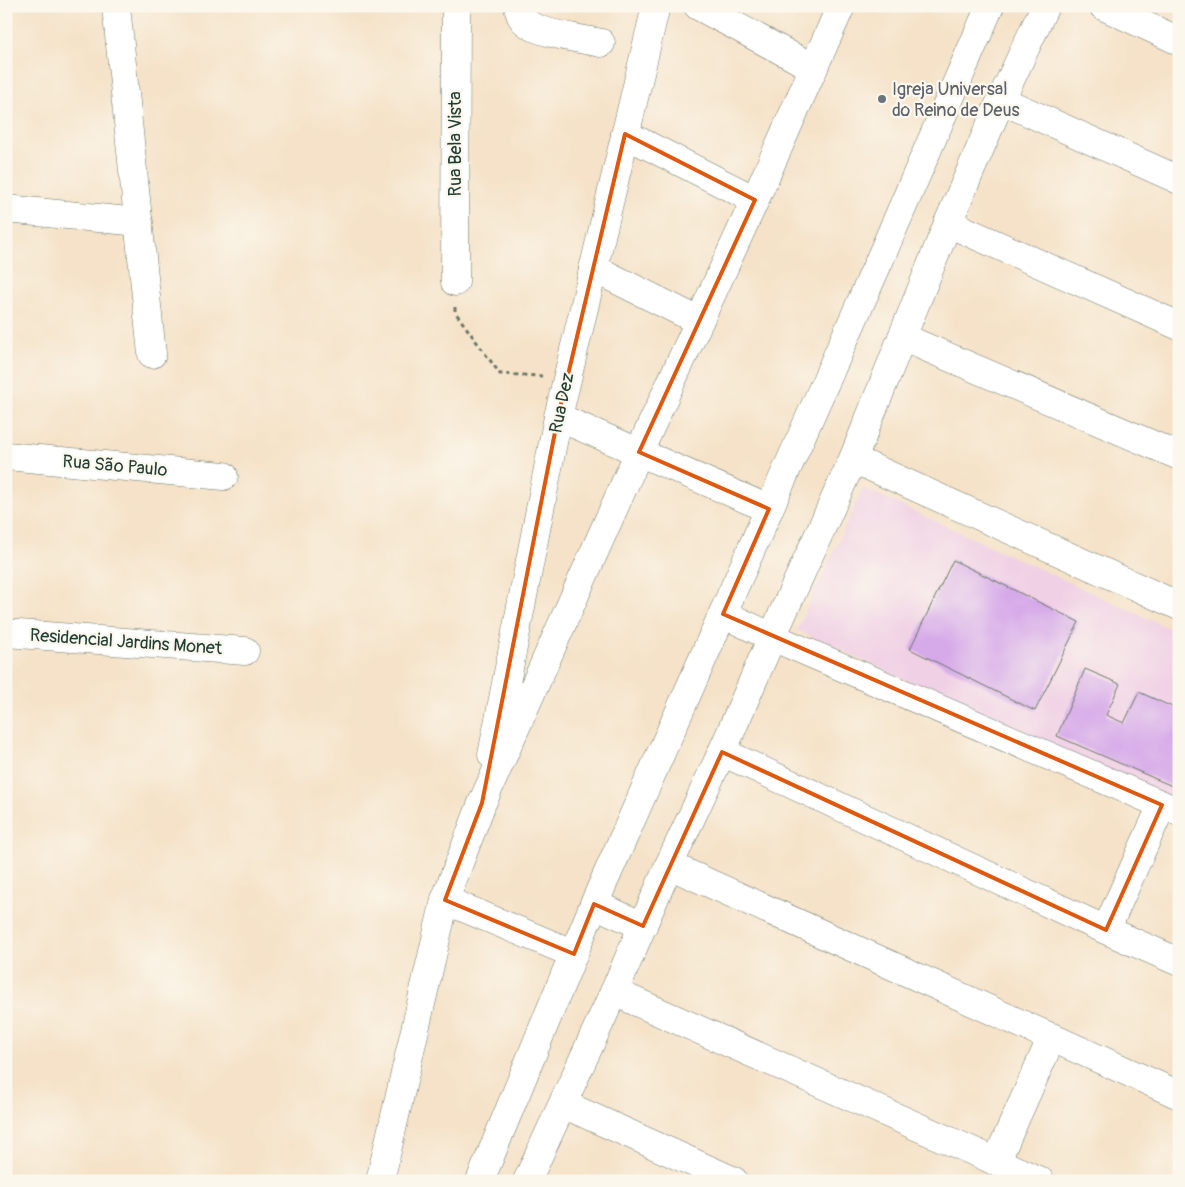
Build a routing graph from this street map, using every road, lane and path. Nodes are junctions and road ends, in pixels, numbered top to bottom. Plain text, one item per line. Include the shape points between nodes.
1 (116, 6) edge
2 (456, 6) edge
3 (518, 6) edge
4 (656, 6) edge
5 (698, 6) edge
6 (842, 6) edge
7 (990, 6) edge
8 (1045, 6) edge
9 (1103, 6) edge
10 (1179, 40) edge
11 (601, 43) dead end
12 (814, 68) junction
13 (1002, 100) junction
14 (625, 134) junction
15 (1179, 180) edge
16 (755, 200) junction
17 (6, 209) edge
18 (139, 222) junction
19 (948, 222) junction
20 (593, 268) junction
21 (455, 282) joint
22 (699, 321) junction
23 (1179, 326) edge
24 (902, 337) junction
25 (152, 354) dead end
26 (568, 377) junction
27 (558, 417) junction
28 (639, 452) junction
29 (6, 456) edge
30 (1179, 456) edge
31 (853, 459) junction
32 (224, 476) dead end
33 (769, 509) junction
34 (1179, 606) edge
35 (722, 614) junction
36 (6, 633) edge
37 (772, 637) junction
38 (245, 651) dead end
39 (722, 752) junction
40 (482, 803) junction
41 (1170, 808) edge
42 (669, 865) junction
43 (445, 900) junction
44 (594, 904) junction
45 (643, 926) junction
46 (1106, 930) junction
47 (574, 954) junction
48 (1179, 962) edge
49 (614, 992) junction
50 (1052, 1038) junction
51 (1179, 1095) edge
52 (563, 1104) junction
53 (996, 1162) junction
54 (380, 1181) edge
55 (480, 1181) edge
56 (527, 1181) edge
57 (734, 1181) edge
58 (1040, 1181) edge

1 - 18 street
2 - 21 street, Rua Bela Vista
3 - 11 street via 520,15 528,24
4 - 14 street, Rua Dez
5 - 12 street
6 - 12 street
7 - 33 street
8 - 13 street
9 - 10 street
12 - 16 street
13 - 15 street
13 - 19 street
14 - 16 street
14 - 20 street, Rua Dez
16 - 22 street
17 - 18 street
18 - 25 street
19 - 23 street
19 - 24 street
20 - 22 street
20 - 26 street, Rua Dez
21 - 26 path via 455,312 500,374
22 - 28 street
24 - 30 street
24 - 31 street
26 - 27 street, Rua Dez
27 - 28 street
27 - 40 street, Rua Dez
28 - 33 street
28 - 40 street
29 - 32 street, Rua São Paulo
31 - 34 street
31 - 37 street
33 - 35 street
35 - 37 street
35 - 44 street
36 - 38 street, Residencial Jardins Monet
37 - 39 street
37 - 41 street
39 - 42 street
39 - 46 street
40 - 43 street
41 - 46 street
42 - 45 street
42 - 50 street
43 - 47 street
43 - 54 street
44 - 45 street
44 - 47 street
45 - 49 street
46 - 48 street
47 - 55 street
49 - 52 street
49 - 53 street
50 - 51 street
50 - 53 street
52 - 56 street
52 - 57 street
53 - 58 street

